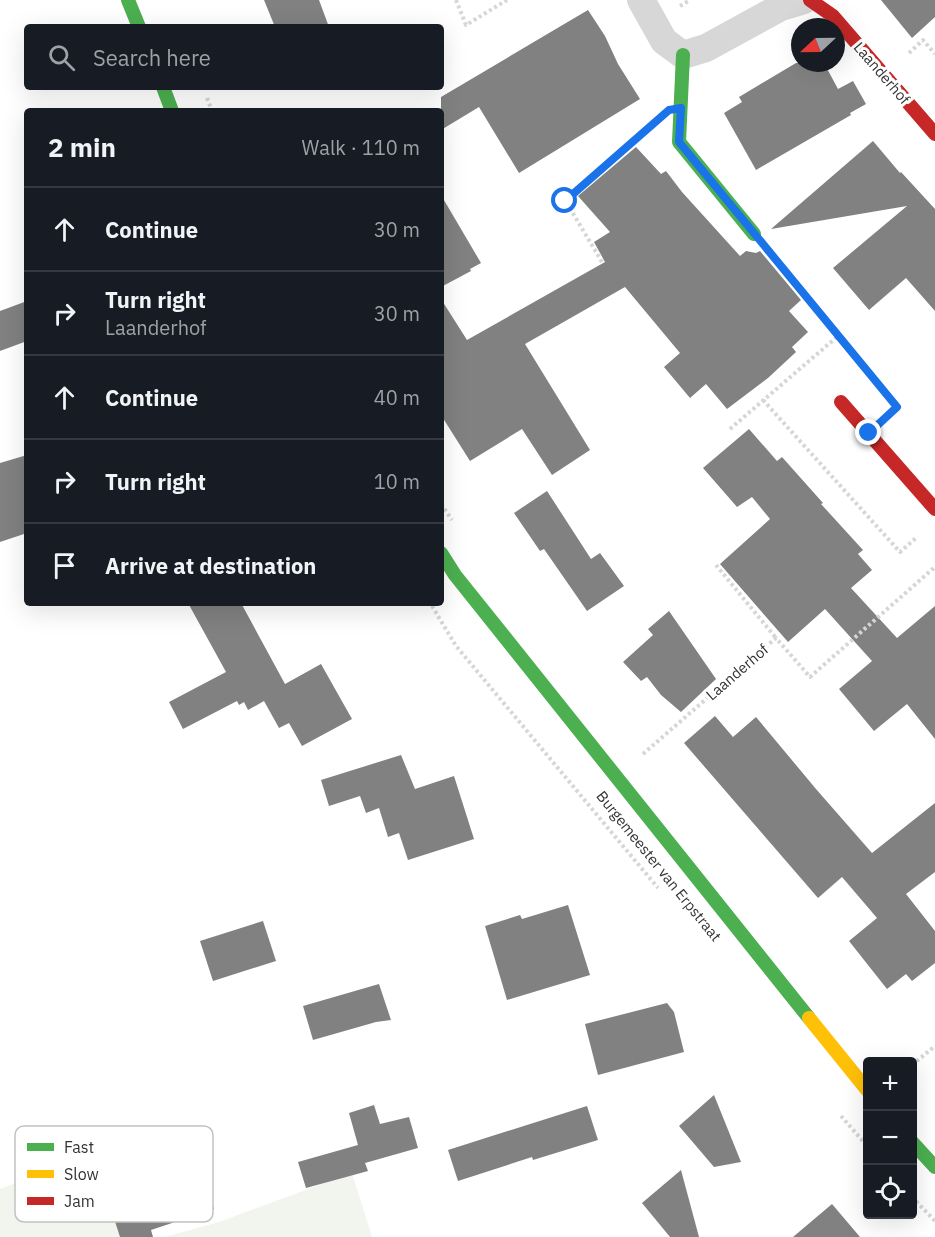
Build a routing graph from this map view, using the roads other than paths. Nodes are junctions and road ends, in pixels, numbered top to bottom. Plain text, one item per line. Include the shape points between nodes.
1 (128, 0) edge
2 (641, 0) edge
3 (804, 0) edge
4 (810, 0) edge
5 (138, 24) edge
6 (683, 56) junction
7 (164, 90) edge
8 (171, 108) edge
9 (932, 125) edge
10 (754, 234) road end
11 (841, 402) dead end
12 (935, 509) edge
13 (444, 558) edge
14 (863, 1086) edge
15 (917, 1147) edge
16 (935, 1167) edge

1 - 5 street
2 - 6 street via 664,41
3 - 6 street via 781,7 706,48
4 - 9 street, Laanderhof via 833,16
6 - 10 street via 679,142
7 - 8 street
11 - 12 street
13 - 14 street, Burgemeester van Erpstraat
15 - 16 street

